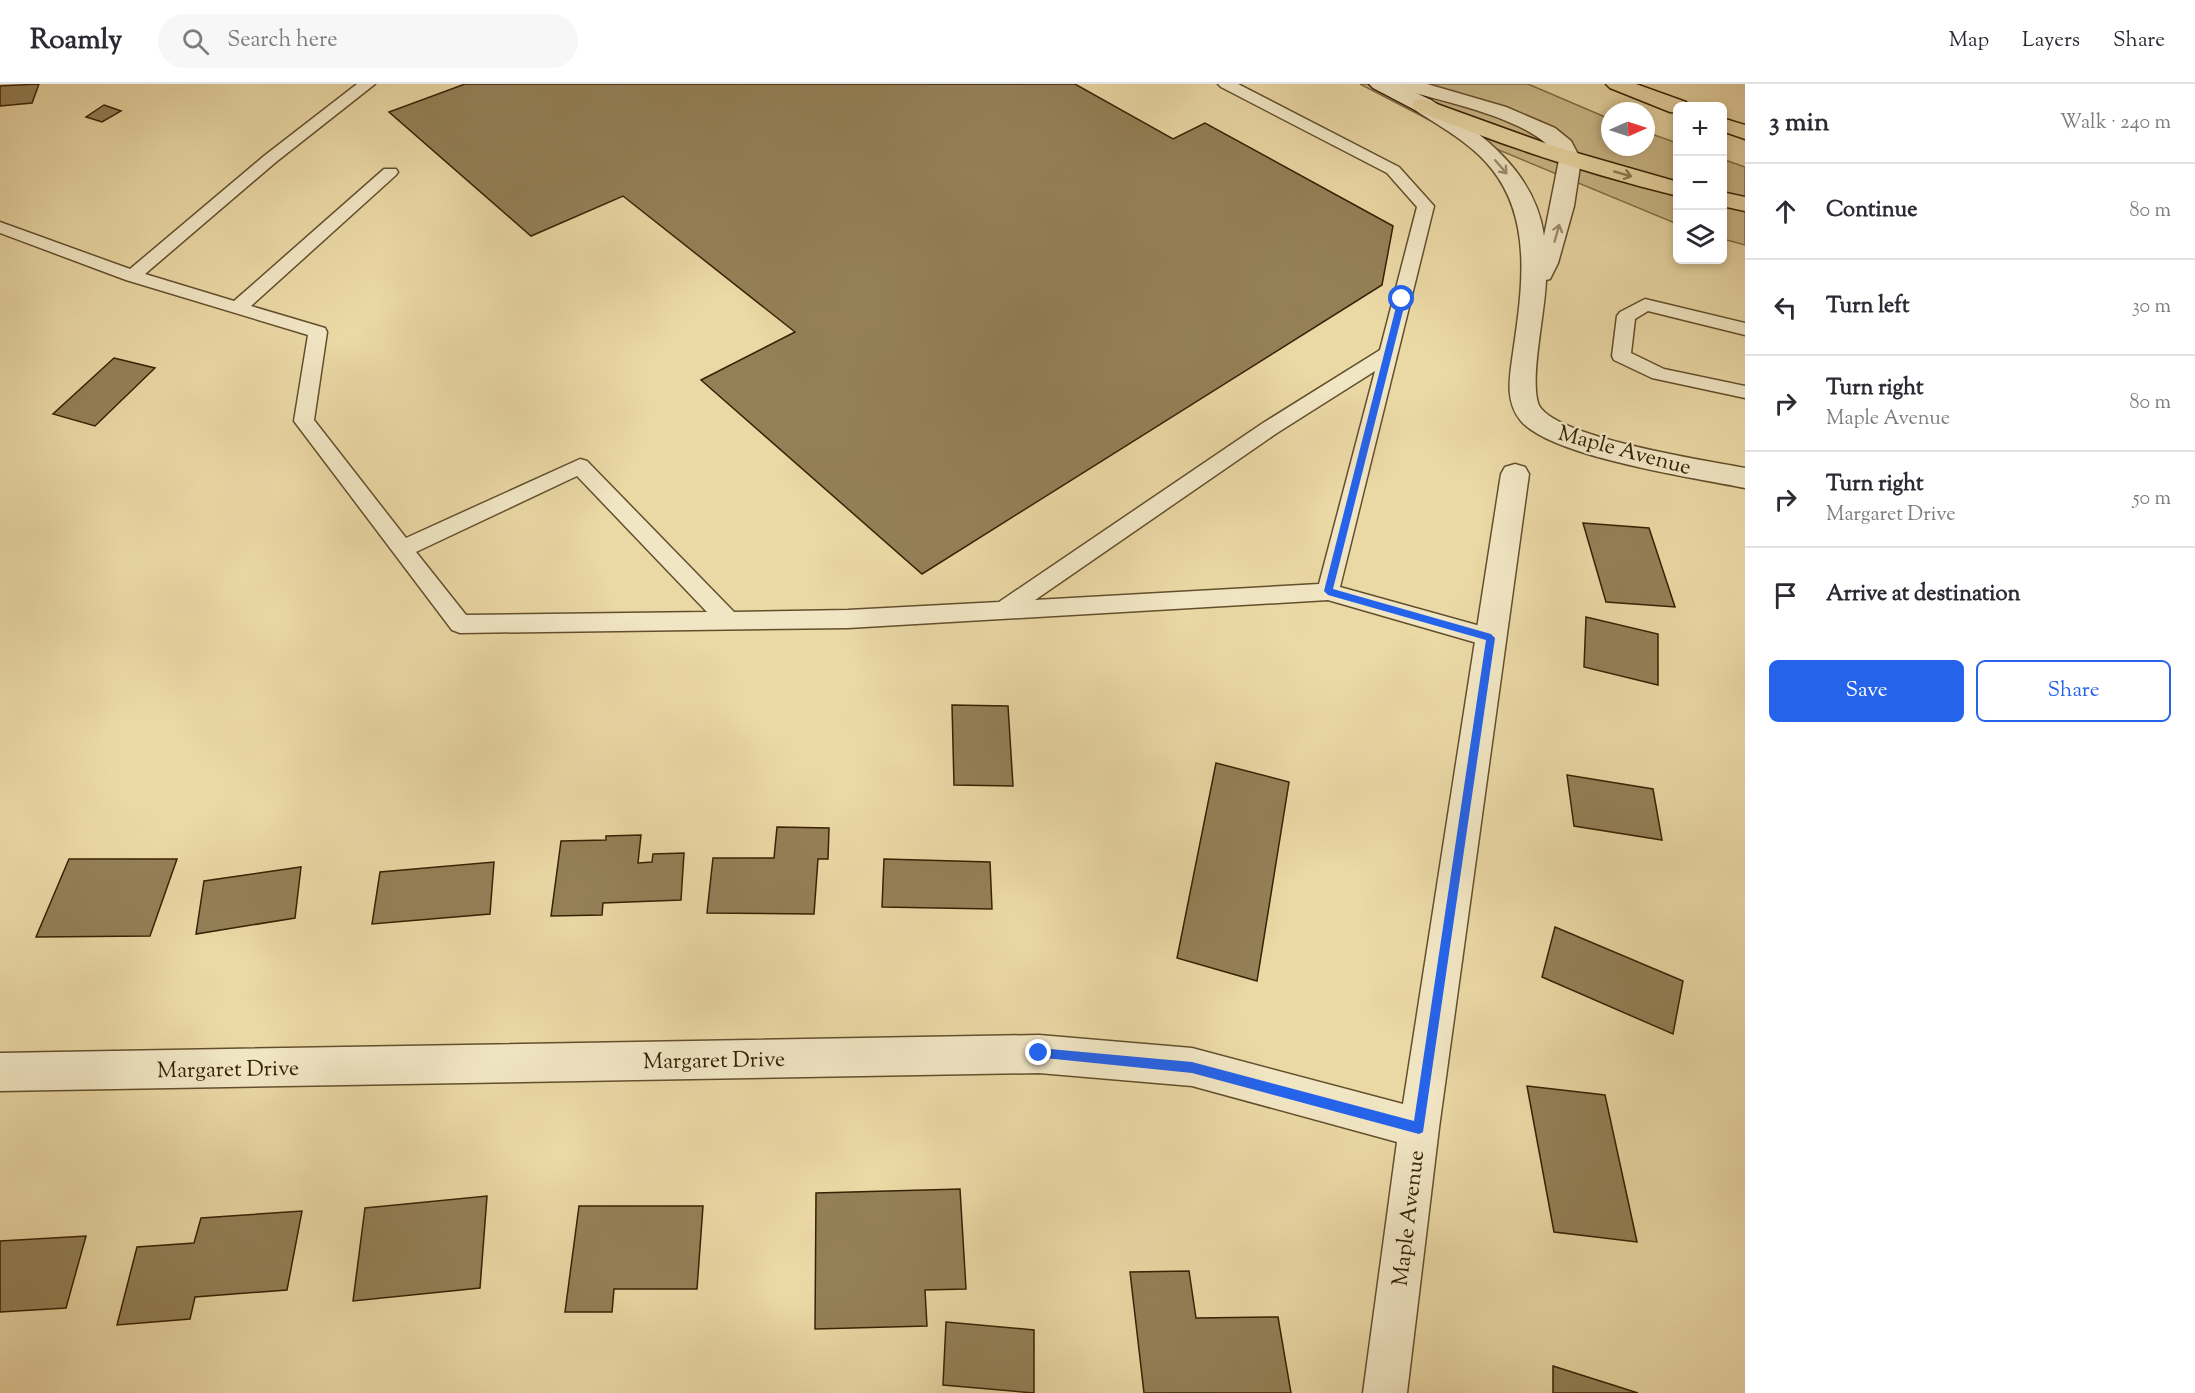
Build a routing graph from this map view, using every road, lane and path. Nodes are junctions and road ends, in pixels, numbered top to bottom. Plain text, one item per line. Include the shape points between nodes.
1 (367, 84) edge
2 (1226, 84) edge
3 (1380, 84) edge
4 (1404, 84) edge
5 (1617, 84) edge
6 (1423, 105) junction
7 (1673, 105) edge
8 (1727, 125) edge
9 (1745, 132) edge
10 (1570, 159) junction
11 (390, 172) dead end
12 (1673, 188) edge
13 (1727, 200) edge
14 (1745, 204) edge
15 (0, 227) edge
16 (132, 276) junction
17 (1535, 287) junction
18 (237, 308) junction
19 (1745, 329) edge
20 (1389, 353) junction
21 (1745, 392) edge
22 (1515, 474) dead end
23 (1745, 478) edge
24 (403, 549) junction
25 (1328, 591) junction
26 (1004, 610) junction
27 (728, 620) junction
28 (1491, 638) junction
29 (0, 1072) edge
30 (1419, 1128) junction
31 (1384, 1393) edge

1 - 16 lane via 270,159
2 - 20 lane via 1393,170 1426,206
3 - 6 street, Maple Avenue
4 - 10 street via 1540,127 1555,137
5 - 7 highway
6 - 10 highway
6 -> 17 street, Maple Avenue via 1467,133 1517,187 1534,234
8 - 9 highway
10 -> 12 highway
17 -> 10 street, Maple Avenue via 1561,222
11 - 18 lane
13 - 14 highway
15 - 16 lane
16 - 18 lane
17 - 23 street, Maple Avenue via 1523,399 1530,414 1545,428 1599,446
18 - 24 lane via 318,332 304,421
19 - 21 lane via 1645,305 1626,316 1621,356 1659,374
20 - 25 lane
20 - 26 lane via 1270,428
22 - 28 street, Maple Avenue
24 - 27 lane via 460,624
24 - 27 lane via 580,466
25 - 26 lane
25 - 28 lane
26 - 27 lane via 849,619
28 - 30 street, Maple Avenue
29 - 30 street, Margaret Drive via 1039,1053 1192,1067
30 - 31 street, Maple Avenue

